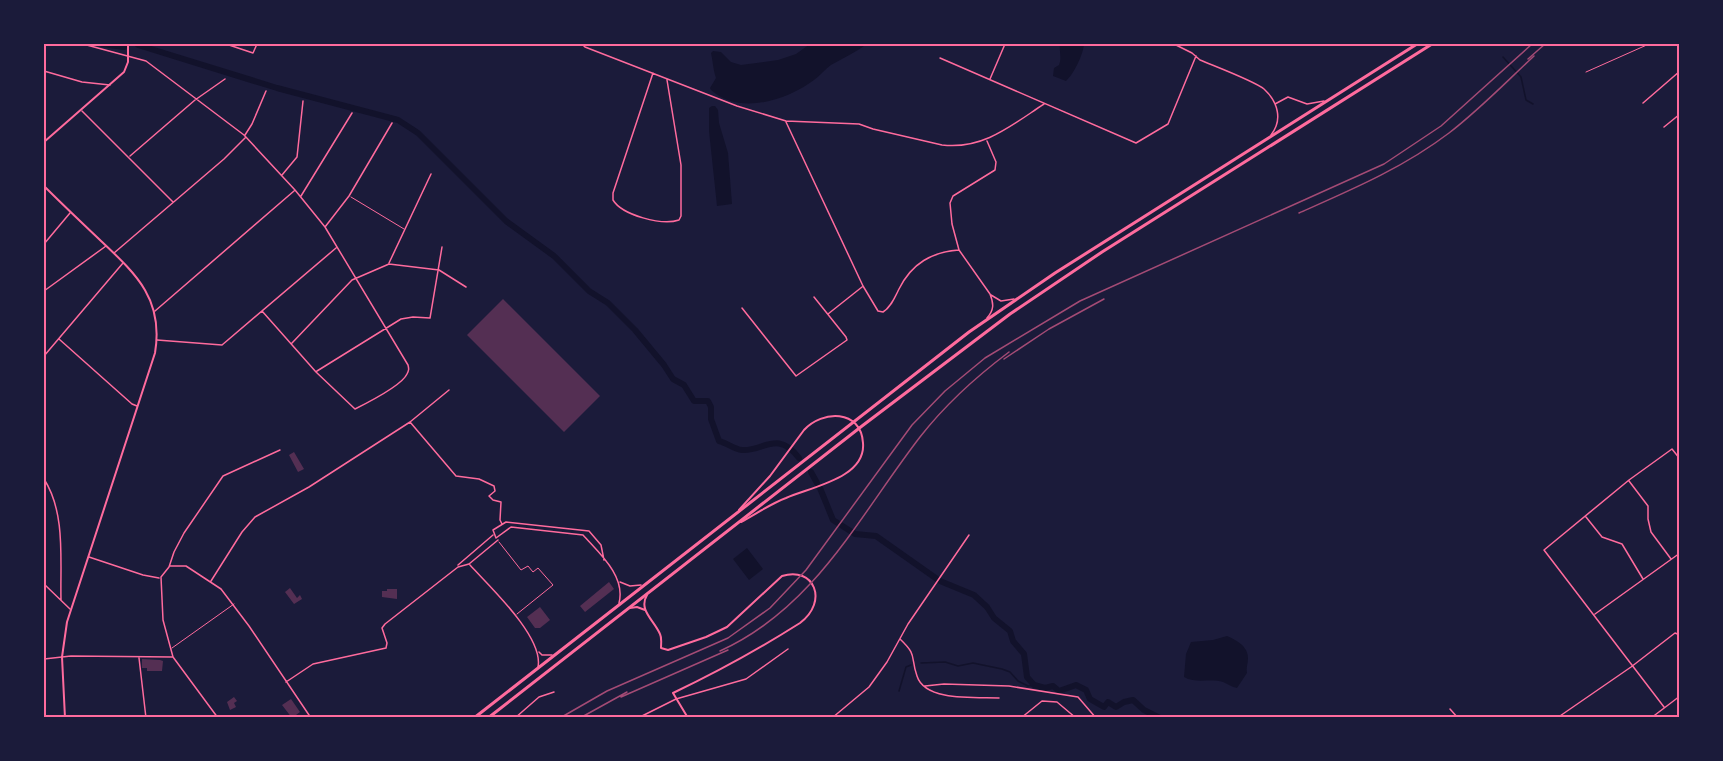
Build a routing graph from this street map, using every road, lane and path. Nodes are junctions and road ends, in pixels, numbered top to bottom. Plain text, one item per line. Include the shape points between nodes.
1 (83, 44) edge
2 (128, 44) edge
3 (226, 44) edge
4 (257, 44) edge
5 (582, 44) edge
6 (1005, 44) edge
7 (1174, 44) edge
8 (1417, 44) edge
9 (1432, 44) edge
10 (1649, 44) edge
11 (129, 55) junction
12 (1196, 56) junction
13 (940, 58) dead end
14 (44, 71) edge
15 (1680, 71) edge
16 (1586, 72) dead end
17 (653, 73) junction
18 (225, 79) dead end
19 (666, 79) junction
20 (989, 80) junction
21 (111, 85) junction
22 (266, 91) dead end
23 (198, 99) junction
24 (303, 101) dead end
25 (1324, 101) junction
26 (1643, 103) dead end
27 (1044, 104) junction
28 (1274, 104) junction
29 (81, 110) junction
30 (351, 113) dead end
31 (1680, 114) edge
32 (786, 121) junction
33 (392, 123) dead end
34 (1664, 128) dead end
35 (1270, 135) junction
36 (245, 136) junction
37 (45, 137) edge
38 (987, 140) junction
39 (44, 142) edge
40 (129, 157) junction
41 (431, 174) dead end
42 (281, 176) junction
43 (44, 186) edge
44 (295, 190) junction
45 (349, 196) junction
46 (301, 197) junction
47 (173, 202) junction
48 (71, 212) junction
49 (325, 227) junction
50 (404, 229) junction
51 (44, 244) edge
52 (106, 245) junction
53 (442, 247) dead end
54 (336, 248) junction
55 (959, 250) junction
56 (114, 253) junction
57 (123, 262) junction
58 (389, 264) junction
59 (439, 270) junction
60 (356, 278) junction
61 (863, 286) junction
62 (466, 287) dead end
63 (44, 291) edge
64 (990, 294) junction
65 (1020, 296) junction
66 (814, 297) dead end
67 (742, 308) dead end
68 (154, 311) junction
69 (262, 311) junction
70 (828, 314) junction
71 (983, 322) junction
72 (386, 328) junction
73 (59, 339) junction
74 (157, 340) junction
75 (291, 344) junction
76 (44, 356) edge
77 (316, 372) junction
78 (449, 390) dead end
79 (138, 406) junction
80 (410, 422) junction
81 (280, 450) dead end
82 (1680, 459) edge
83 (44, 479) edge
84 (1629, 480) junction
85 (1586, 516) junction
86 (730, 518) junction
87 (503, 524) junction
88 (734, 526) junction
89 (494, 534) junction
90 (969, 535) dead end
91 (497, 539) junction
92 (1680, 553) edge
93 (88, 557) junction
94 (604, 560) junction
95 (1671, 560) junction
96 (469, 564) junction
97 (170, 567) junction
98 (458, 567) junction
99 (160, 578) junction
100 (1643, 579) junction
101 (211, 581) junction
102 (619, 582) junction
103 (44, 584) edge
104 (641, 585) junction
105 (648, 592) junction
106 (61, 600) junction
107 (619, 603) junction
108 (234, 604) junction
109 (71, 610) junction
110 (645, 610) junction
111 (625, 611) junction
112 (1594, 614) junction
113 (516, 615) junction
114 (1680, 635) edge
115 (899, 639) junction
116 (171, 649) junction
117 (788, 649) dead end
118 (538, 651) junction
119 (552, 655) junction
120 (62, 657) junction
121 (139, 657) junction
122 (173, 657) junction
123 (44, 659) edge
124 (538, 666) junction
125 (1631, 667) junction
126 (286, 682) junction
127 (925, 686) junction
128 (554, 692) dead end
129 (1680, 696) edge
130 (999, 698) dead end
131 (676, 699) junction
132 (1664, 707) junction
133 (1450, 709) dead end
134 (65, 717) edge
135 (146, 717) edge
136 (218, 717) edge
137 (311, 717) edge
138 (474, 717) edge
139 (488, 717) edge
140 (515, 717) edge
141 (638, 717) edge
142 (688, 717) edge
143 (832, 717) edge
144 (1021, 717) edge
145 (1076, 717) edge
146 (1096, 717) edge
147 (1458, 717) edge
148 (1557, 717) edge
149 (1651, 717) edge

1 - 11 street
2 - 11 street
3 - 4 street via 252,53
5 - 17 street
6 - 20 street
7 - 12 street
8 - 25 highway
9 - 88 highway via 1047,287
10 - 16 lane
11 - 21 street via 127,68
11 - 23 street via 146,61
12 - 27 street via 1168,124 1136,143
12 - 28 street via 1261,88
13 - 20 street
14 - 21 street
15 - 26 street
17 - 19 street
17 - 19 street via 613,200 618,207 643,218 673,222 681,216 682,177
18 - 23 street
19 - 32 street
20 - 27 street
21 - 29 street
22 - 36 street
23 - 36 street
23 - 40 street
24 - 42 street via 297,157
25 - 28 street via 1306,104 1286,98
25 - 35 highway
27 - 38 street
28 - 35 street via 1279,119
29 - 37 street
29 - 40 street
30 - 46 street
31 - 34 street
32 - 38 street via 859,124 953,146
32 - 61 street
33 - 45 street
35 - 65 highway
36 - 42 street
36 - 47 street
37 - 39 street
38 - 55 street via 996,162 995,170 951,199
40 - 47 street
41 - 50 street
42 - 44 street
43 - 48 street
44 - 46 street
44 - 68 street
45 - 49 street
45 - 50 lane
46 - 49 street
47 - 56 street
48 - 51 street
48 - 52 street
49 - 54 street
50 - 58 street
52 - 56 street
52 - 63 street
53 - 59 street
54 - 60 street
54 - 69 street
55 - 61 street via 938,252 920,263 883,312 876,309
55 - 64 street
56 - 57 street
57 - 68 street via 144,287
57 - 73 street
58 - 59 street
58 - 60 street
59 - 62 street
59 - 72 street via 430,318 407,318
60 - 72 street
60 - 75 street
61 - 70 street
64 - 65 street via 1001,302
64 - 71 street via 993,309
65 - 71 highway
66 - 70 street
67 - 70 street via 796,376 847,340
68 - 74 street
69 - 74 street via 222,345
69 - 75 street
71 - 86 highway
72 - 77 street
72 - 77 street via 408,365 408,372 386,392 355,409
73 - 76 street
73 - 79 street
74 - 79 street
75 - 77 street
78 - 80 street
79 - 93 street
80 - 87 street via 456,476 494,486 495,491 489,496 501,502
80 - 101 street via 255,518
81 - 97 street via 223,476 184,533
82 - 84 street via 1672,449
83 - 106 street via 57,511
84 - 85 street
84 - 95 street via 1648,506 1651,532
85 - 100 street via 1602,537 1622,544
85 - 112 street via 1544,550
86 - 88 street via 756,493 807,427 824,416 834,415 844,417 858,428 863,446 855,466 838,478 777,501
86 - 104 highway
87 - 89 street via 493,530
87 - 94 street via 589,531 601,545
88 - 105 highway
89 - 91 street
89 - 98 street
90 - 115 street
91 - 94 street via 511,527 583,535
91 - 96 street
91 - 113 lane via 521,570 528,566 533,572 538,568 553,585
92 - 95 street
93 - 99 street
93 - 109 street
94 - 102 street
95 - 100 street
96 - 98 street
96 - 113 street
97 - 99 street
97 - 101 street via 186,566
98 - 126 street via 385,624 382,628 386,648 313,664
99 - 116 street via 163,620
100 - 112 street
101 - 108 street
102 - 104 street
102 - 107 street
103 - 106 street
104 - 107 highway
105 - 110 street via 643,602
105 - 111 highway
106 - 109 street
107 - 119 highway
108 - 116 lane
108 - 126 street
109 - 120 street
110 - 111 street via 633,607
110 - 131 street via 660,633 661,648 668,650 720,632 778,578 789,574 803,577 815,590 814,608 808,617 673,693
111 - 139 highway
112 - 125 street
113 - 118 street
114 - 125 street via 1674,633
115 - 127 street via 912,651 917,679
115 - 143 street via 869,687
116 - 122 street
117 - 131 street via 746,679
118 - 119 street
118 - 124 street
119 - 124 highway
120 - 121 street
120 - 123 street
120 - 134 street
121 - 122 street
121 - 135 street
122 - 136 street
124 - 138 highway
125 - 132 street
125 - 148 street
126 - 137 street
127 - 130 street via 942,696
127 - 146 street via 1009,686 1078,697
128 - 140 street via 539,697
129 - 132 street
131 - 141 street
131 - 142 street
132 - 149 street
133 - 147 street
144 - 145 street via 1042,701 1057,702

